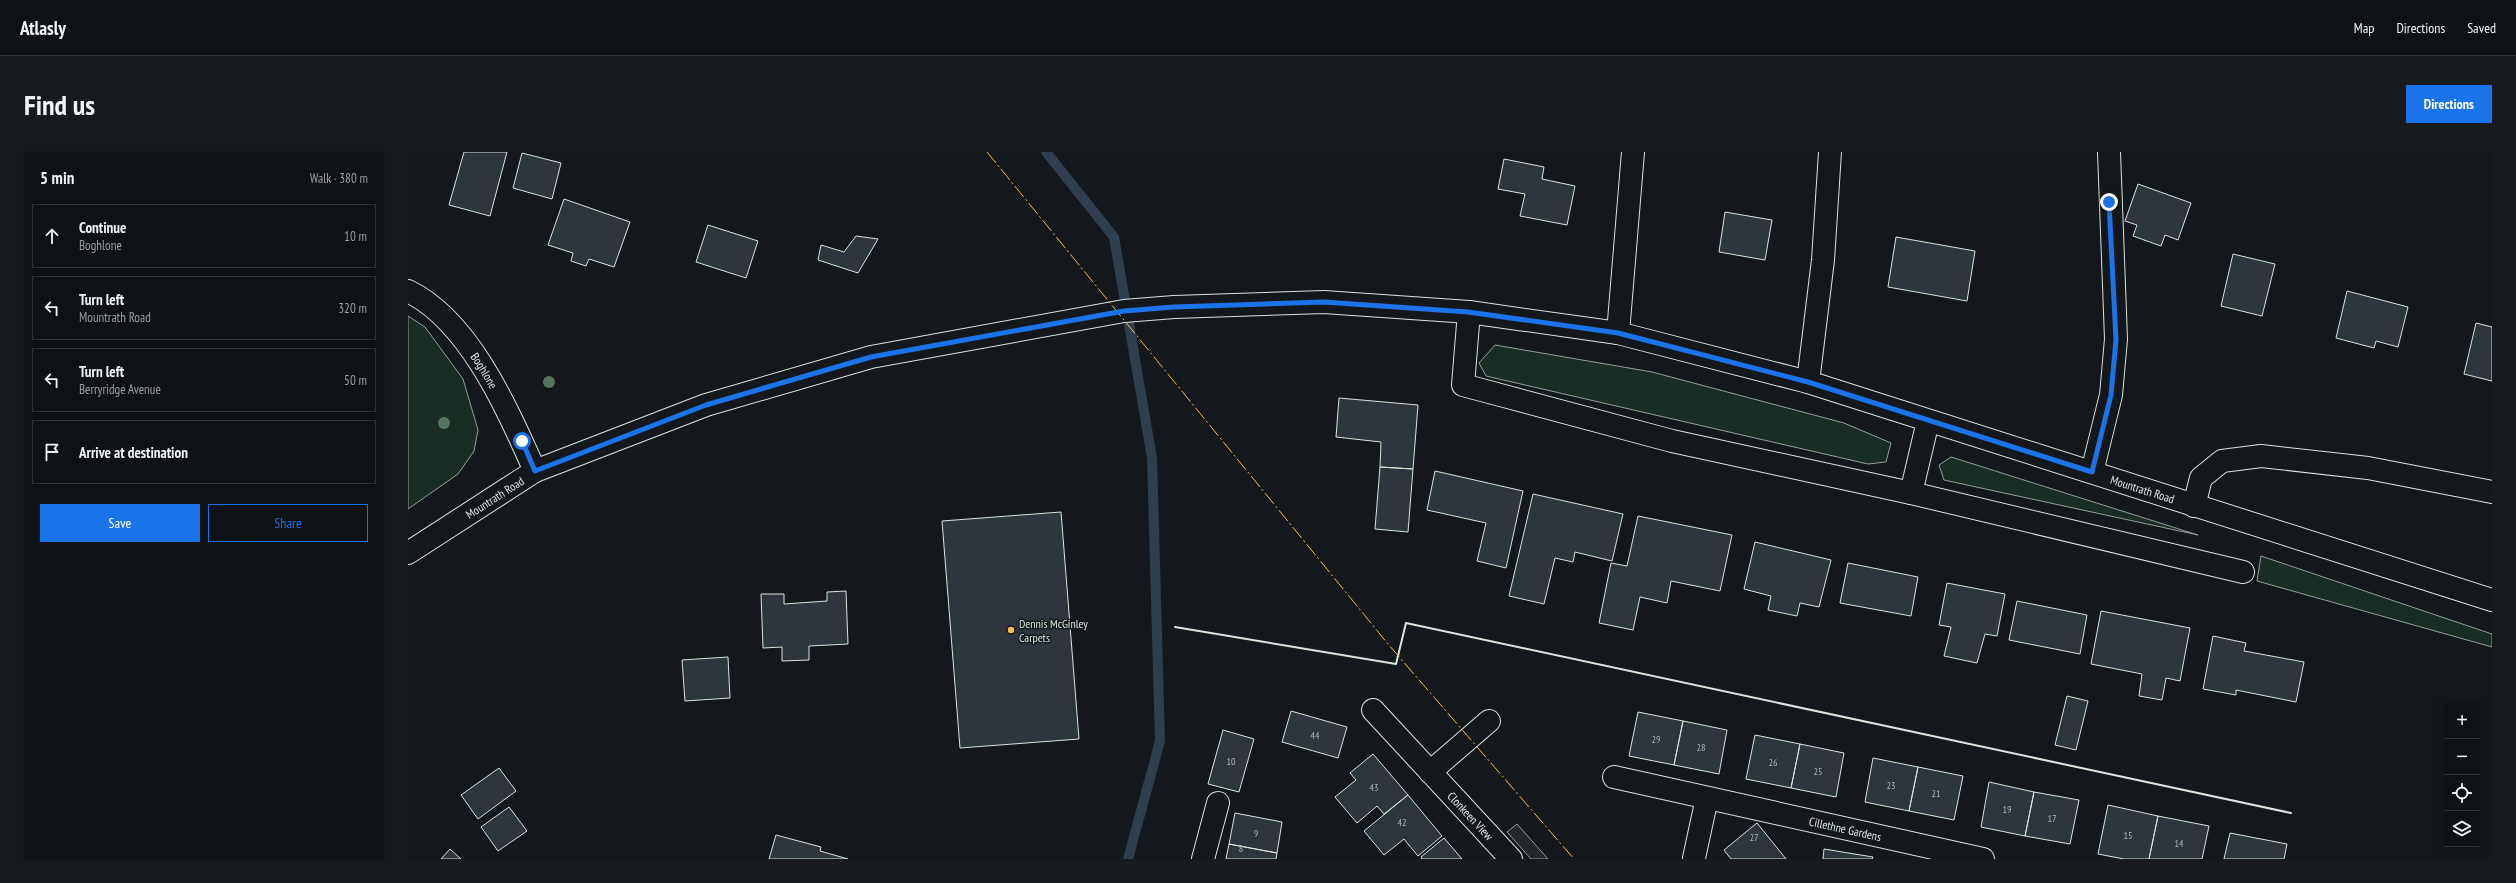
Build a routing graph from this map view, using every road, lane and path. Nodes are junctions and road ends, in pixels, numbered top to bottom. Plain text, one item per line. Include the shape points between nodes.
1 (1633, 152) edge
2 (1830, 152) edge
3 (2109, 152) edge
4 (408, 291) edge
5 (1468, 312) junction
6 (1618, 333) junction
7 (1808, 382) junction
8 (1928, 421) junction
9 (535, 471) junction
10 (2092, 472) junction
11 (2492, 492) edge
12 (1911, 493) junction
13 (2194, 506) junction
14 (408, 553) edge
15 (2243, 572) dead end
16 (2492, 600) edge
17 (1373, 710) dead end
18 (1489, 721) dead end
19 (1430, 772) junction
20 (1614, 777) dead end
21 (1707, 798) junction
22 (1218, 803) dead end
23 (1694, 858) edge
24 (1203, 859) edge
25 (1511, 859) edge
26 (1983, 859) edge

1 - 6 street
2 - 7 street via 1823,260
3 - 10 street via 2116,340 2111,395
4 - 9 street, Boghlone via 442,314 466,342 498,393
5 - 6 street, Mountrath Road
5 - 9 street, Mountrath Road via 1324,302 1174,307 1078,318 871,357 706,405
5 - 12 street via 1463,385 1672,441
6 - 7 street, Mountrath Road
7 - 8 street, Mountrath Road
8 - 10 street, Mountrath Road
8 - 12 street
9 - 14 street, Mountrath Road
10 - 13 street, Mountrath Road
11 - 13 street via 2368,468 2260,456 2222,461 2202,478
12 - 15 street
13 - 16 street, Mountrath Road
17 - 19 street, Clonkeen View
18 - 19 street
19 - 25 street, Clonkeen View
20 - 21 street, Cillethne Gardens
21 - 23 street
21 - 26 street, Cillethne Gardens
22 - 24 street

